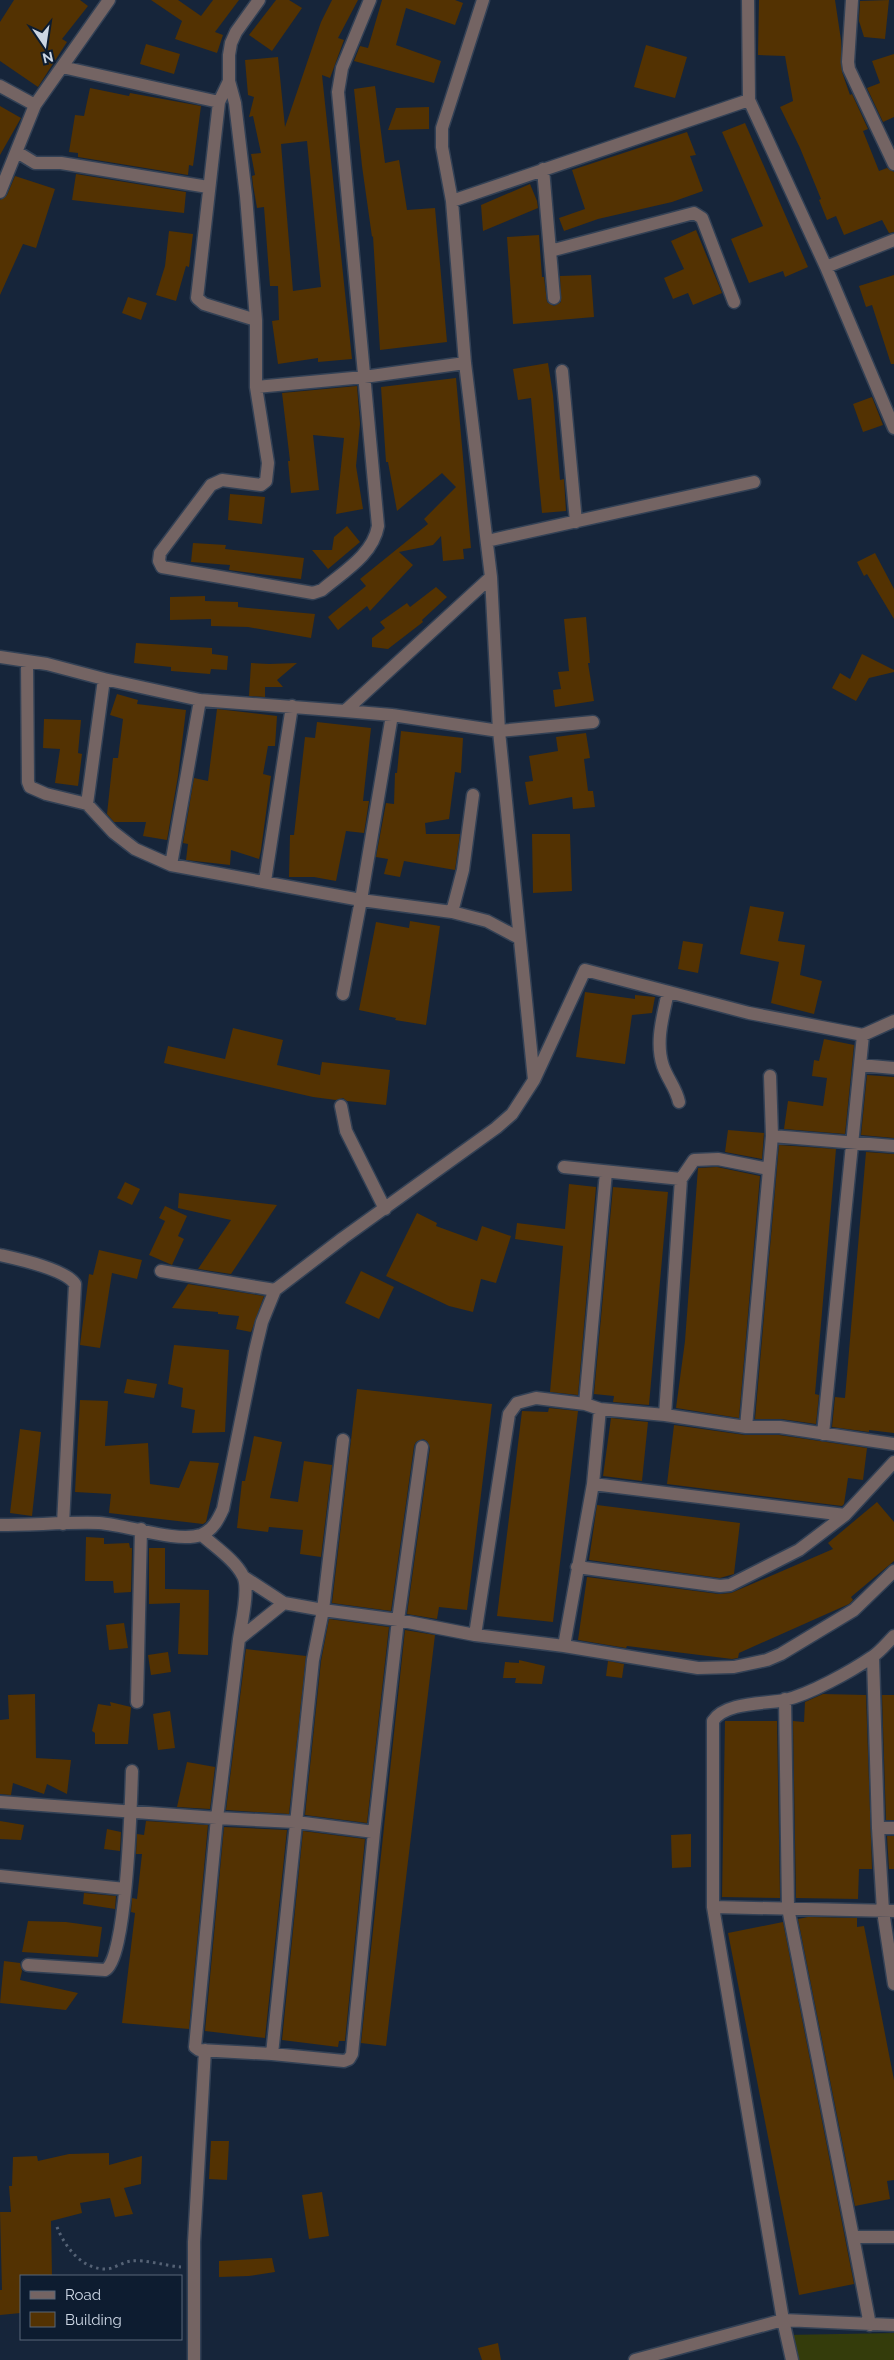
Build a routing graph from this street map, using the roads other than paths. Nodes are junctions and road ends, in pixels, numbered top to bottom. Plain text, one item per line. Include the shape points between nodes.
1 (109, 0) edge
2 (259, 0) edge
3 (370, 0) edge
4 (483, 0) edge
5 (748, 0) edge
6 (852, 0) edge
7 (62, 67) junction
8 (228, 81) junction
9 (0, 86) edge
10 (749, 100) junction
11 (219, 102) junction
12 (35, 105) junction
13 (17, 152) junction
14 (894, 164) edge
15 (543, 170) junction
16 (208, 187) junction
17 (0, 192) edge
18 (452, 201) junction
19 (894, 240) edge
20 (550, 251) junction
21 (826, 267) junction
22 (554, 298) dead end
23 (734, 302) dead end
24 (256, 320) junction
25 (465, 363) junction
26 (562, 371) dead end
27 (364, 377) junction
28 (256, 387) junction
29 (894, 428) edge
30 (754, 482) dead end
31 (576, 522) junction
32 (486, 541) junction
33 (491, 576) junction
34 (0, 657) edge
35 (27, 662) junction
36 (104, 680) junction
37 (200, 700) junction
38 (292, 706) junction
39 (345, 711) junction
40 (392, 715) junction
41 (593, 722) dead end
42 (498, 731) junction
43 (473, 795) dead end
44 (87, 804) junction
45 (171, 865) junction
46 (265, 882) junction
47 (361, 900) junction
48 (452, 912) junction
49 (519, 938) junction
50 (668, 992) junction
51 (343, 994) dead end
52 (894, 1021) edge
53 (863, 1035) junction
54 (860, 1065) junction
55 (894, 1068) edge
56 (770, 1076) dead end
57 (534, 1080) junction
58 (679, 1102) dead end
59 (341, 1106) dead end
60 (772, 1136) junction
61 (851, 1144) junction
62 (894, 1146) edge
63 (564, 1167) dead end
64 (768, 1169) junction
65 (606, 1172) junction
66 (681, 1180) junction
67 (385, 1209) junction
68 (0, 1254) edge
69 (160, 1271) dead end
70 (275, 1290) junction
71 (585, 1404) junction
72 (600, 1409) junction
73 (664, 1415) junction
74 (746, 1427) junction
75 (823, 1434) junction
76 (343, 1440) dead end
77 (894, 1444) edge
78 (422, 1447) dead end
79 (894, 1462) edge
80 (593, 1484) junction
81 (846, 1515) junction
82 (64, 1524) junction
83 (0, 1525) edge
84 (141, 1529) junction
85 (202, 1534) junction
86 (577, 1567) junction
87 (894, 1571) edge
88 (244, 1577) junction
89 (284, 1603) junction
90 (323, 1610) junction
91 (398, 1620) junction
92 (475, 1635) junction
93 (894, 1636) edge
94 (239, 1639) junction
95 (564, 1646) junction
96 (873, 1657) junction
97 (785, 1699) junction
98 (137, 1702) dead end
99 (132, 1770) dead end
100 (0, 1802) edge
101 (130, 1813) junction
102 (217, 1818) junction
103 (296, 1822) junction
104 (878, 1828) junction
105 (894, 1828) edge
106 (374, 1832) junction
107 (0, 1876) edge
108 (125, 1889) junction
109 (713, 1907) junction
110 (788, 1908) junction
111 (888, 1911) edge
112 (28, 1965) dead end
113 (894, 1984) edge
114 (204, 2050) junction
115 (272, 2054) junction
116 (894, 2237) edge
117 (854, 2238) junction
118 (783, 2320) junction
119 (870, 2325) junction
120 (894, 2325) edge
121 (194, 2360) edge
122 (635, 2360) edge
123 (792, 2360) edge

1 - 7 street
2 - 8 street via 231,43
3 - 27 street via 342,68 338,92
4 - 18 street via 442,128 442,147
5 - 10 street
6 - 14 street via 848,62
7 - 11 street
7 - 12 street
8 - 11 street
8 - 24 street via 235,103 246,196
9 - 12 street
10 - 15 street
10 - 21 street
11 - 16 street
12 - 13 street
13 - 16 street via 35,163 61,163
13 - 17 street
15 - 18 street
15 - 20 street
16 - 24 street via 197,298 204,304
18 - 25 street
19 - 21 street
20 - 22 street
20 - 23 street via 694,213 702,218
21 - 29 street
24 - 28 street
25 - 27 street
25 - 32 street
26 - 31 street
27 - 28 street
27 - 28 street via 376,535 365,554 322,590 313,593 162,567 159,561 160,553 211,485 222,480 257,485 266,481 268,463
30 - 31 street
31 - 32 street
32 - 33 street
33 - 39 street
33 - 42 street
34 - 35 street
35 - 36 street via 47,664
35 - 44 street via 30,787
36 - 37 street
36 - 44 street
37 - 38 street
37 - 45 street
38 - 39 street
38 - 46 street
39 - 40 street
40 - 42 street
40 - 47 street
41 - 42 street
42 - 49 street
43 - 48 street via 463,870
44 - 45 street via 113,832 136,849
45 - 46 street
46 - 47 street
47 - 48 street
47 - 51 street
48 - 49 street via 487,921
49 - 57 street
50 - 53 street via 749,1013
50 - 57 street via 585,970
50 - 58 street via 660,1052
52 - 53 street
53 - 54 street
54 - 55 street
54 - 61 street
56 - 60 street
57 - 67 street via 512,1114
59 - 67 street via 346,1130
60 - 61 street
60 - 64 street
61 - 62 street
61 - 75 street
63 - 65 street
64 - 66 street via 718,1158 694,1160
64 - 74 street
65 - 66 street
65 - 71 street
66 - 73 street
67 - 70 street
68 - 82 street via 55,1272 72,1279 75,1284
69 - 70 street
70 - 85 street via 257,1341 223,1509 214,1526
71 - 72 street
71 - 92 street via 536,1398 517,1403 509,1414
72 - 73 street
72 - 80 street
73 - 74 street
74 - 75 street
75 - 77 street
76 - 90 street
78 - 91 street
79 - 81 street
80 - 81 street
80 - 86 street
81 - 86 street via 799,1550 730,1585
82 - 83 street
82 - 84 street via 99,1523
84 - 85 street via 183,1537
84 - 98 street
85 - 88 street
86 - 95 street
87 - 95 street via 854,1610 767,1660 734,1667 698,1668
88 - 89 street
88 - 94 street
89 - 90 street
89 - 94 street
90 - 91 street
90 - 103 street via 313,1660
91 - 92 street
91 - 106 street
92 - 95 street
93 - 96 street
94 - 102 street
96 - 97 street via 826,1683
96 - 104 street
97 - 109 street via 727,1711 713,1722
97 - 110 street
99 - 101 street
100 - 101 street
101 - 102 street
101 - 108 street
102 - 103 street
102 - 114 street via 194,2041 195,2047
103 - 106 street
103 - 115 street
104 - 105 street
104 - 111 street
106 - 115 street via 352,2054 344,2061
107 - 108 street
108 - 112 street via 115,1954 109,1968
109 - 110 street
109 - 118 street
110 - 111 street
110 - 117 street
111 - 113 street
114 - 115 street
114 - 121 street via 194,2268
116 - 117 street
117 - 119 street
118 - 119 street
118 - 122 street
118 - 123 street
119 - 120 street

